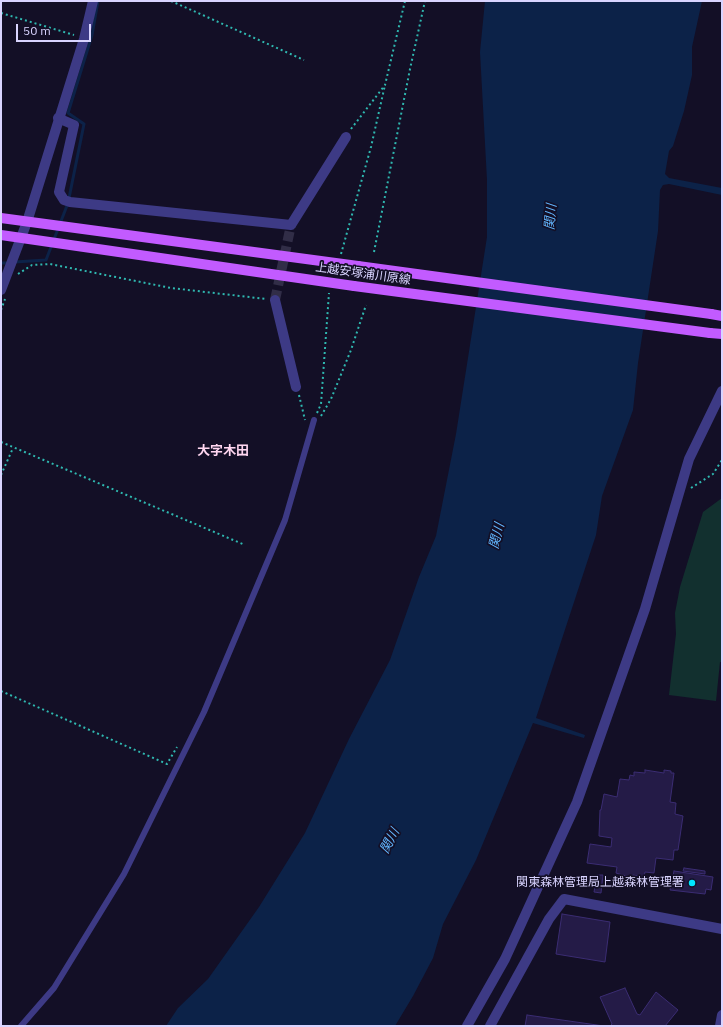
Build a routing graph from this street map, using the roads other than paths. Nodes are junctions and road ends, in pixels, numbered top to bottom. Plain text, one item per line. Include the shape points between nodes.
1 (93, 1) edge
2 (58, 118) junction
3 (346, 137) road end
4 (1, 218) edge
5 (27, 222) junction
6 (1, 235) edge
7 (22, 237) junction
8 (4, 294) edge
9 (275, 300) tunnel mouth
10 (722, 316) edge
11 (722, 334) edge
12 (296, 386) road end
13 (722, 391) edge
14 (314, 420) dead end
15 (722, 929) edge
16 (722, 1015) edge
17 (21, 1026) edge
18 (467, 1026) edge
19 (490, 1026) edge
20 (720, 1026) edge

1 - 2 street
2 - 3 street via 74,125 58,192 64,200 291,225
2 - 5 street
4 - 5 main road, 上越安塚浦川原線
5 - 7 street
5 - 10 main road, 上越安塚浦川原線, bridge
6 - 7 main road, 上越安塚浦川原線
7 - 8 street
7 - 11 main road, 上越安塚浦川原線, bridge via 354,286
9 - 12 street
13 - 18 street via 689,459 645,609 577,802 505,959
14 - 17 lane via 285,520 201,719 124,874 54,988
15 - 19 street via 564,899 549,919
16 - 20 street

